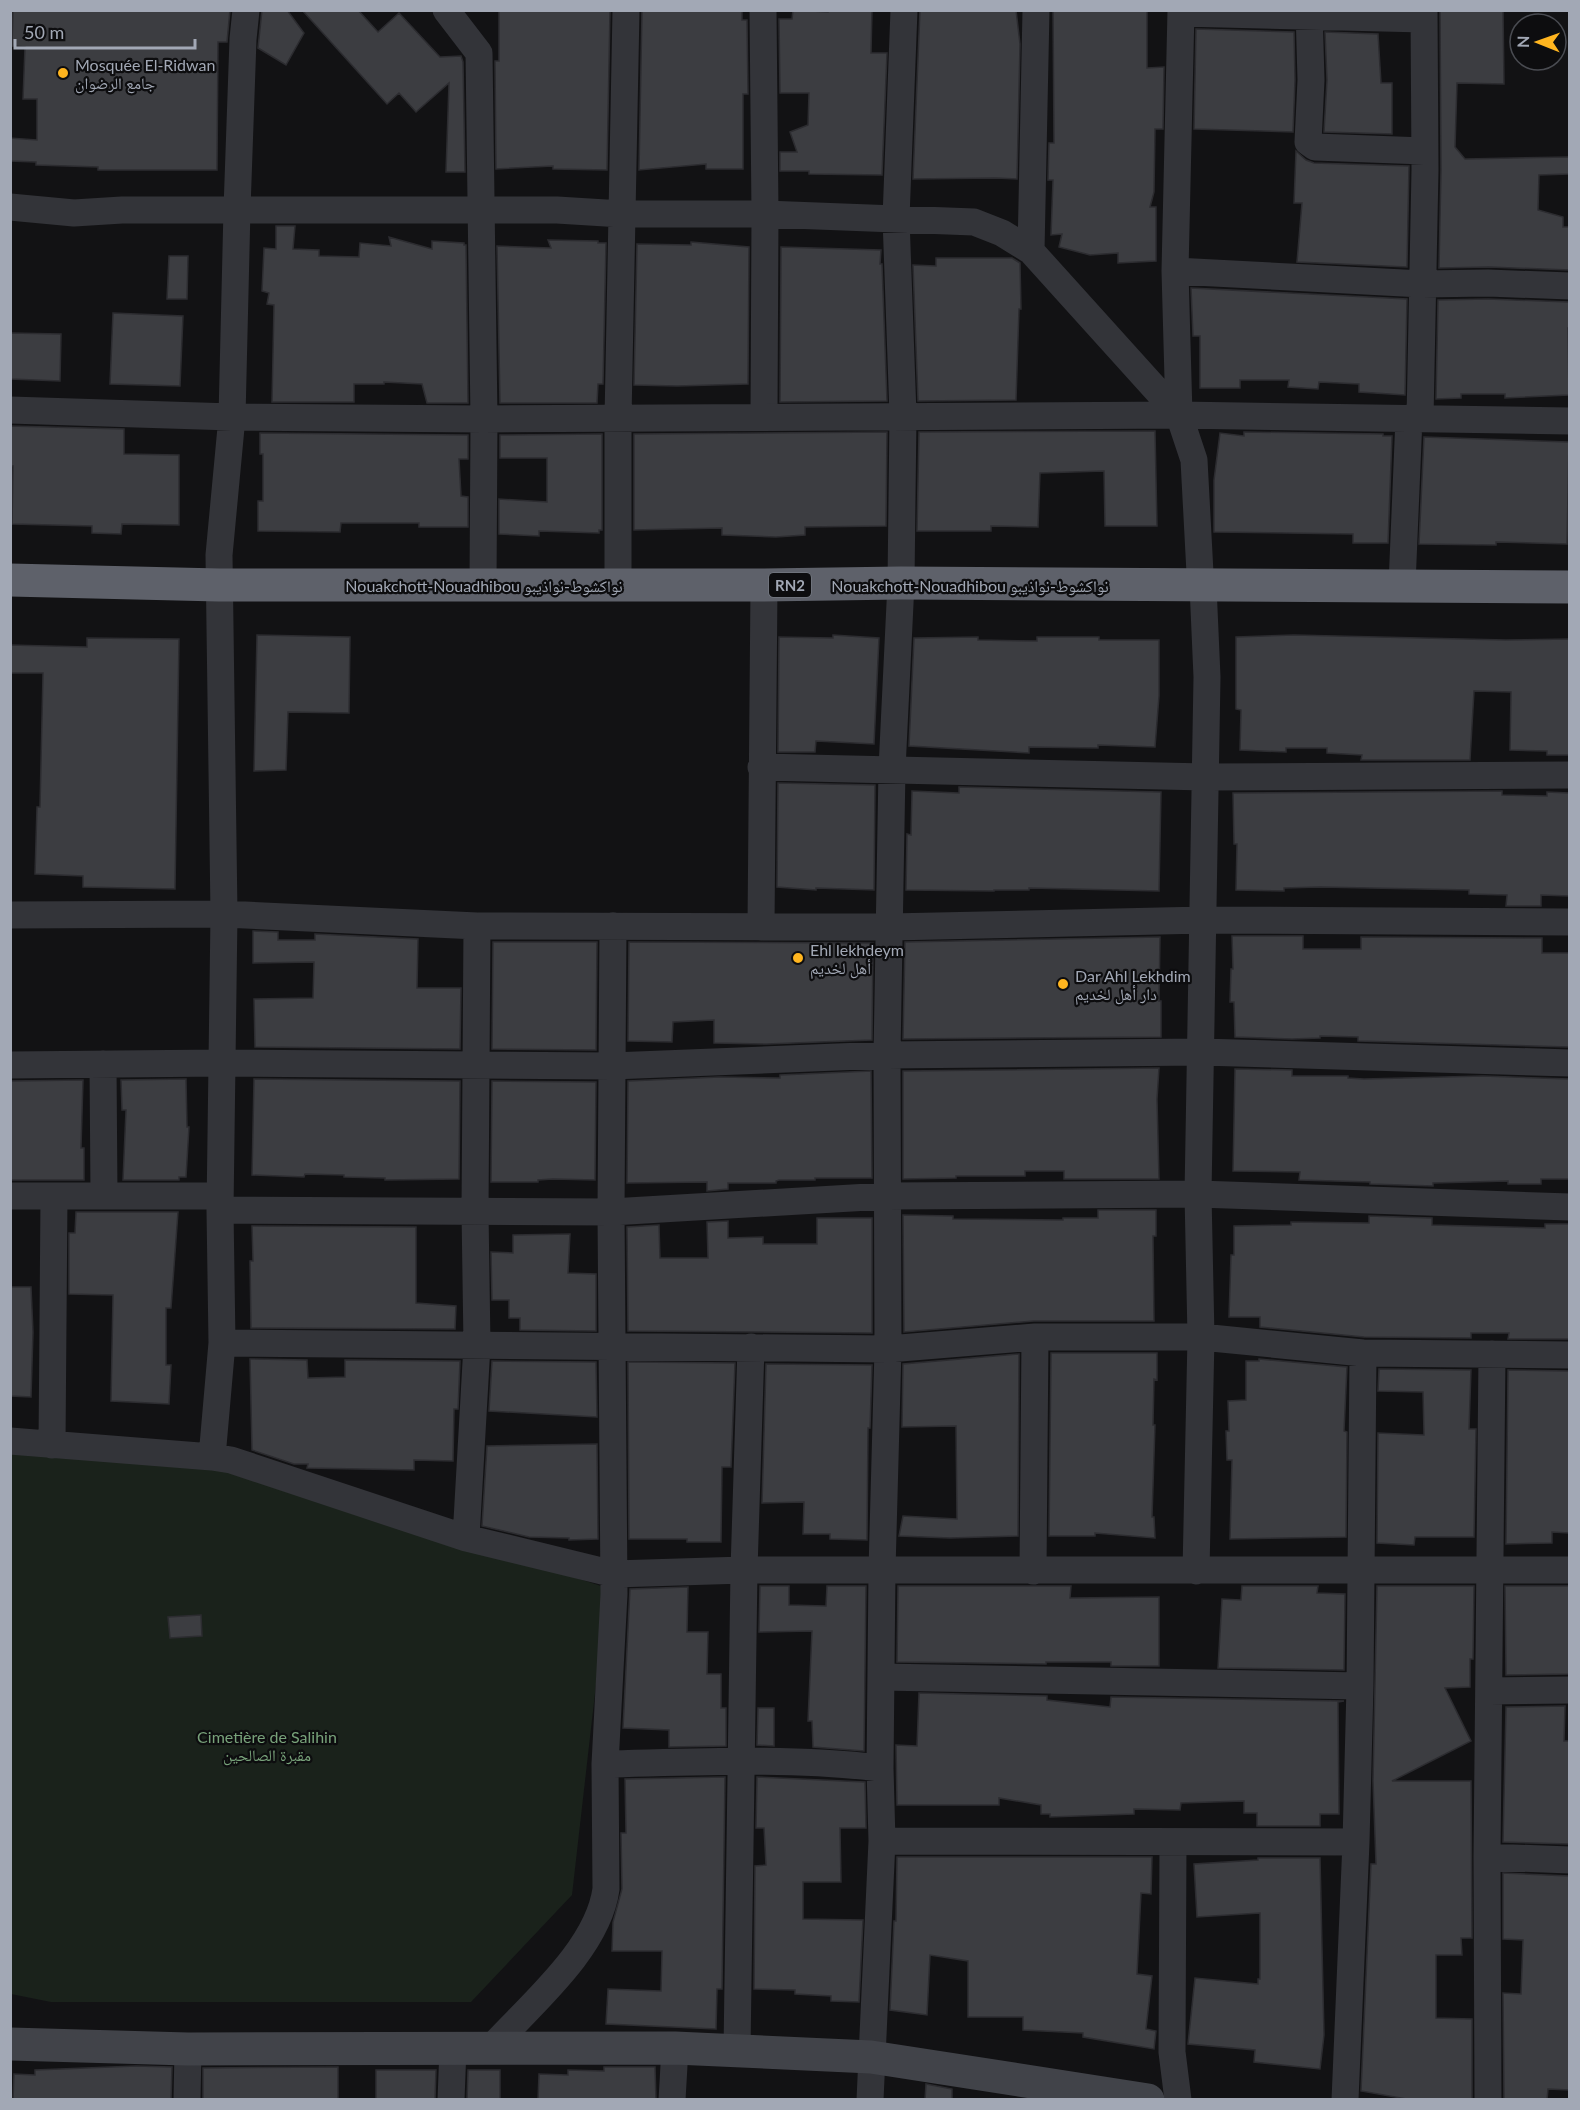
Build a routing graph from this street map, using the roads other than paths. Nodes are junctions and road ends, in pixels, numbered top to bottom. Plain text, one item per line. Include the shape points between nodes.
1 (246, 10) edge
2 (446, 10) edge
3 (626, 10) edge
4 (763, 10) edge
5 (904, 10) edge
6 (1036, 10) edge
7 (1181, 12) edge
8 (1310, 13) edge
9 (1424, 15) edge
10 (1424, 152) junction
11 (10, 207) edge
12 (237, 209) junction
13 (482, 209) junction
14 (622, 213) junction
15 (765, 214) junction
16 (896, 218) junction
17 (1031, 251) junction
18 (1175, 271) junction
19 (1422, 284) junction
20 (1569, 286) edge
21 (10, 411) edge
22 (903, 415) junction
23 (1179, 415) junction
24 (232, 417) junction
25 (764, 417) junction
26 (1414, 418) junction
27 (484, 419) junction
28 (618, 419) junction
29 (1569, 421) edge
30 (10, 580) edge
31 (901, 583) junction
32 (618, 584) junction
33 (219, 585) junction
34 (764, 585) junction
35 (1402, 585) junction
36 (483, 586) junction
37 (1203, 586) junction
38 (1569, 587) edge
39 (761, 767) junction
40 (892, 769) junction
41 (1569, 776) edge
42 (1206, 777) junction
43 (224, 914) junction
44 (10, 915) edge
45 (1204, 920) junction
46 (1569, 922) edge
47 (477, 926) junction
48 (613, 926) junction
49 (761, 927) junction
50 (890, 927) junction
51 (1201, 1052) junction
52 (887, 1055) junction
53 (222, 1063) junction
54 (1569, 1063) edge
55 (104, 1064) junction
56 (10, 1065) edge
57 (476, 1065) junction
58 (612, 1066) junction
59 (1198, 1194) junction
60 (10, 1196) edge
61 (54, 1196) junction
62 (104, 1196) junction
63 (886, 1196) junction
64 (220, 1203) junction
65 (1569, 1207) edge
66 (475, 1211) junction
67 (610, 1212) junction
68 (1035, 1337) junction
69 (1201, 1337) junction
70 (222, 1343) junction
71 (477, 1345) junction
72 (613, 1346) junction
73 (751, 1347) junction
74 (888, 1349) junction
75 (1364, 1353) junction
76 (1492, 1354) junction
77 (1569, 1355) edge
78 (10, 1441) edge
79 (52, 1444) junction
80 (212, 1457) junction
81 (466, 1538) junction
82 (744, 1570) junction
83 (882, 1570) junction
84 (1362, 1570) junction
85 (1490, 1570) junction
86 (1569, 1570) edge
87 (1034, 1571) junction
88 (1196, 1571) junction
89 (614, 1574) junction
90 (881, 1677) junction
91 (1360, 1686) junction
92 (1569, 1690) edge
93 (1490, 1691) junction
94 (741, 1762) junction
95 (605, 1764) junction
96 (880, 1768) junction
97 (882, 1841) junction
98 (1173, 1842) junction
99 (1356, 1842) junction
100 (1488, 1857) junction
101 (1569, 1860) edge
102 (10, 2044) edge
103 (453, 2048) junction
104 (675, 2048) junction
105 (188, 2049) junction
106 (490, 2049) junction
107 (737, 2051) junction
108 (871, 2057) junction
109 (1027, 2090) edge
110 (187, 2100) edge
111 (451, 2100) edge
112 (672, 2100) edge
113 (870, 2100) edge
114 (1148, 2100) edge
115 (1178, 2100) edge
116 (1345, 2100) edge
117 (1488, 2100) edge

1 - 12 street
2 - 13 street via 479,53
3 - 14 street
4 - 15 street
5 - 16 street
6 - 17 street
7 - 8 street
7 - 18 street
8 - 9 street
8 - 10 street via 1308,142 1315,147
9 - 10 street
10 - 19 street
11 - 12 street via 74,213
12 - 13 street
12 - 24 street
13 - 14 street
13 - 27 street
14 - 15 street
14 - 28 street
15 - 16 street
15 - 25 street
16 - 17 street via 974,222
16 - 22 street
17 - 23 street
18 - 19 street
18 - 23 street
19 - 20 street
19 - 26 street
21 - 24 street
22 - 23 street
22 - 25 street
22 - 31 street
23 - 26 street
23 - 37 street via 1194,460
24 - 27 street
24 - 33 street
25 - 28 street
26 - 29 street
26 - 35 street
27 - 28 street
27 - 36 street
28 - 32 street
30 - 33 highway, Nouakchott-Nouadhibou نواكشوط-نواذيبو / RN2
31 - 34 highway, Nouakchott-Nouadhibou نواكشوط-نواذيبو / RN2
31 - 37 highway, Nouakchott-Nouadhibou نواكشوط-نواذيبو / RN2
31 - 40 street
32 - 34 highway, Nouakchott-Nouadhibou نواكشوط-نواذيبو / RN2
32 - 36 highway, Nouakchott-Nouadhibou نواكشوط-نواذيبو / RN2
33 - 36 highway, Nouakchott-Nouadhibou نواكشوط-نواذيبو / RN2
33 - 43 street
34 - 39 street
35 - 37 highway, Nouakchott-Nouadhibou نواكشوط-نواذيبو / RN2
35 - 38 highway, Nouakchott-Nouadhibou نواكشوط-نواذيبو / RN2
37 - 42 street
39 - 40 street
39 - 49 street
40 - 42 street
40 - 50 street
41 - 42 street
42 - 45 street
43 - 44 street
43 - 47 street
43 - 53 street
45 - 46 street
45 - 50 street
45 - 51 street
47 - 48 street
47 - 57 street
48 - 49 street
48 - 58 street
49 - 50 street
50 - 52 street
51 - 52 street
51 - 54 street
51 - 59 street
52 - 58 street
52 - 63 street
53 - 55 street
53 - 57 street
53 - 64 street
55 - 56 street
55 - 62 street
57 - 58 street
57 - 66 street
58 - 67 street
59 - 63 street
59 - 65 street
59 - 69 street
60 - 61 street
61 - 62 street
61 - 79 street
62 - 64 street
63 - 67 street
63 - 74 street
64 - 66 street
64 - 70 street
66 - 67 street
66 - 71 street
67 - 72 street
68 - 69 street
68 - 74 street
68 - 87 street
69 - 75 street
69 - 88 street
70 - 71 street
70 - 80 street
71 - 72 street
71 - 81 street
72 - 73 street
72 - 89 street
73 - 74 street
73 - 82 street
74 - 83 street
75 - 76 street
75 - 84 street
76 - 77 street
76 - 85 street
78 - 79 street
79 - 80 street
80 - 81 street
81 - 89 street
82 - 83 street
82 - 89 street
82 - 94 street
83 - 87 street
83 - 90 street
84 - 85 street
84 - 88 street
84 - 91 street
85 - 86 street
85 - 93 street
87 - 88 street
89 - 95 street
90 - 91 street
90 - 96 street
91 - 99 street
92 - 93 street
93 - 100 street
94 - 95 street
94 - 96 street
94 - 107 street
95 - 106 street via 604,1903 576,1956
96 - 97 street
97 - 98 street
97 - 108 street
98 - 99 street
98 - 115 street via 1172,2052
99 - 116 street
100 - 101 street
100 - 117 street
102 - 105 street
103 - 105 street
103 - 106 street
103 - 111 street
104 - 106 street
104 - 107 street
104 - 112 street
105 - 110 street
107 - 108 street
108 - 109 street
108 - 113 street
109 - 114 street

